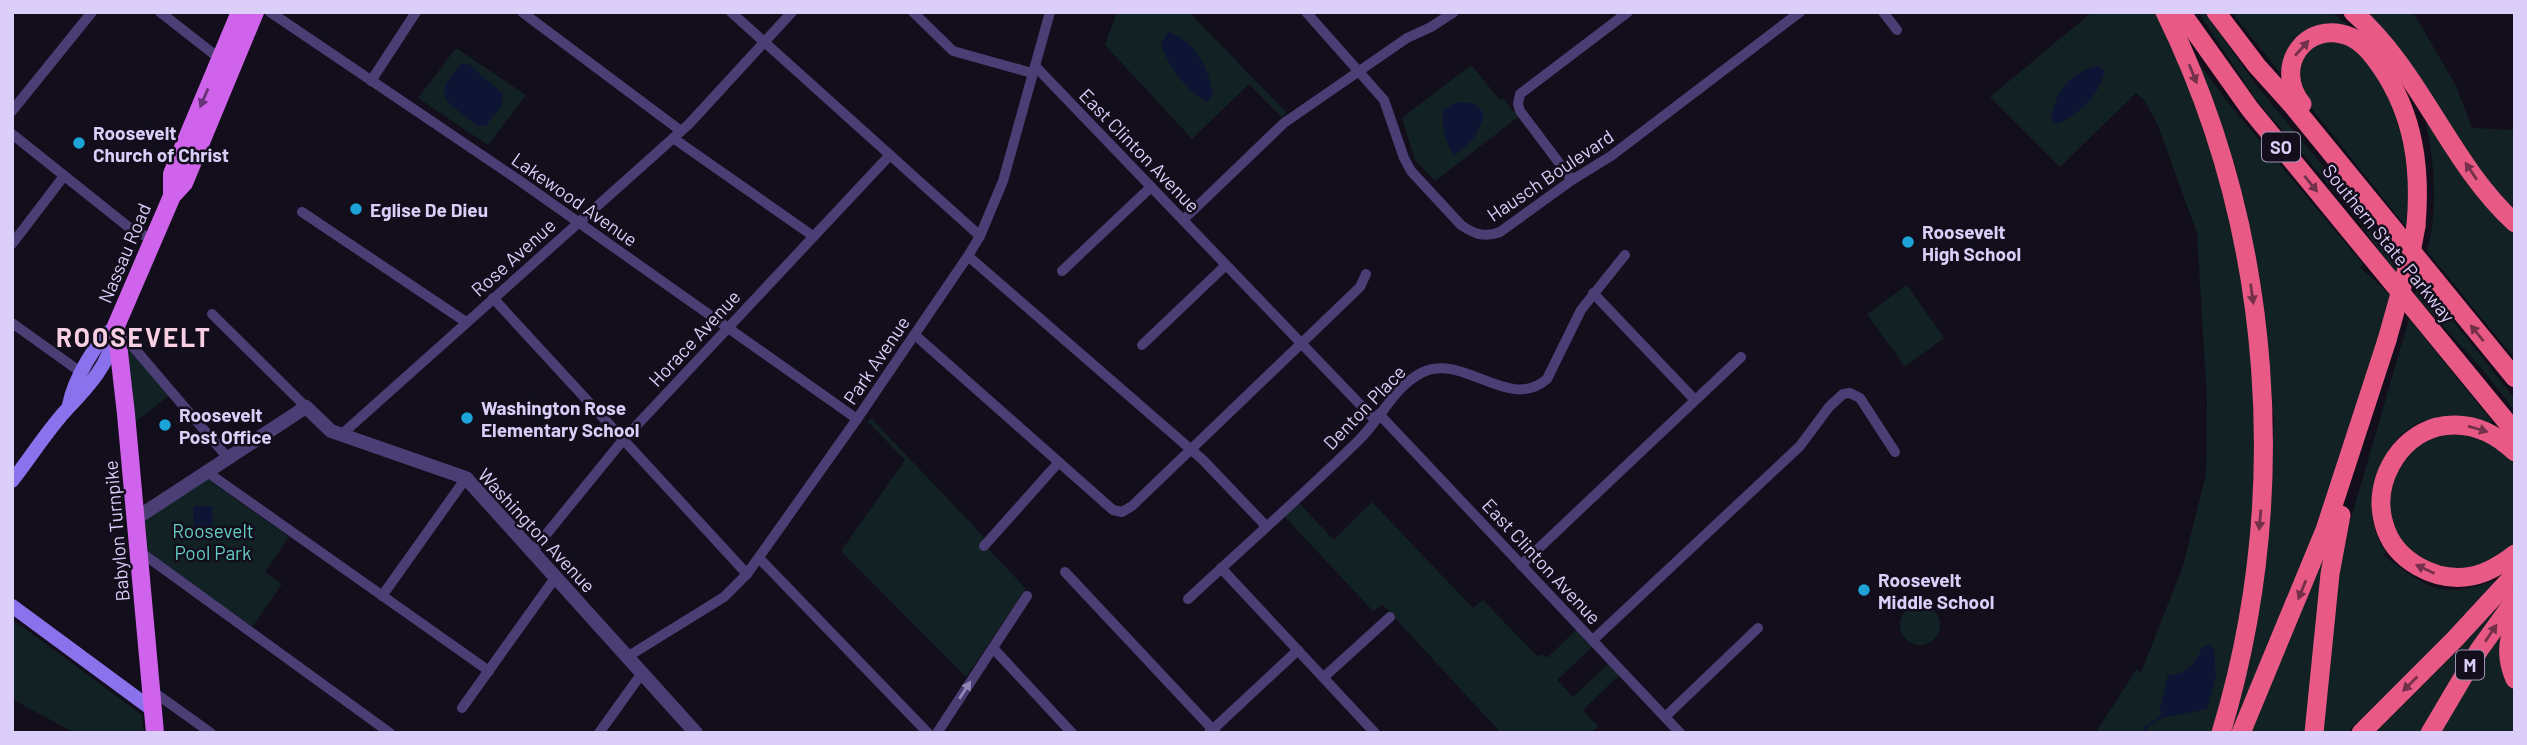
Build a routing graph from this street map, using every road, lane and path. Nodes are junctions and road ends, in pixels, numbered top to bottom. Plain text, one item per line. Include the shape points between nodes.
1 (92, 12) edge
2 (160, 12) edge
3 (240, 12) edge
4 (256, 12) edge
5 (270, 12) edge
6 (416, 12) edge
7 (522, 12) edge
8 (731, 12) edge
9 (792, 12) edge
10 (913, 12) edge
11 (1050, 12) edge
12 (1306, 12) edge
13 (1628, 12) edge
14 (1800, 12) edge
15 (1883, 12) edge
16 (2165, 12) edge
17 (2181, 12) edge
18 (2216, 12) edge
19 (2338, 12) edge
20 (2353, 12) edge
21 (1445, 14) edge
22 (1897, 30) dead end
23 (765, 43) junction
24 (220, 58) junction
25 (1034, 70) junction
26 (1359, 71) junction
27 (371, 81) junction
28 (226, 83) junction
29 (12, 111) edge
30 (12, 134) edge
31 (677, 134) junction
32 (890, 155) junction
33 (64, 176) junction
34 (1572, 180) junction
35 (1151, 187) junction
36 (172, 196) junction
37 (2375, 208) junction
38 (302, 212) dead end
39 (1183, 220) junction
40 (578, 223) junction
41 (2515, 223) edge
42 (2420, 228) junction
43 (813, 236) junction
44 (980, 236) junction
45 (153, 238) junction
46 (12, 244) edge
47 (1625, 255) dead end
48 (968, 256) junction
49 (1226, 265) junction
50 (1062, 271) dead end
51 (1366, 274) dead end
52 (1593, 293) junction
53 (493, 298) junction
54 (212, 314) dead end
55 (466, 322) junction
56 (12, 323) edge
57 (116, 326) junction
58 (728, 327) junction
59 (915, 335) junction
60 (2391, 340) junction
61 (1301, 344) junction
62 (1142, 345) dead end
63 (1741, 357) dead end
64 (86, 378) junction
65 (2515, 378) edge
66 (123, 390) junction
67 (1695, 400) junction
68 (306, 407) junction
69 (1377, 417) junction
70 (857, 419) junction
71 (2515, 432) edge
72 (341, 435) junction
73 (623, 440) junction
74 (1190, 451) junction
75 (1895, 452) dead end
76 (2515, 452) edge
77 (228, 458) junction
78 (1059, 462) junction
79 (206, 472) junction
80 (466, 478) junction
81 (12, 481) edge
82 (135, 519) junction
83 (1266, 526) junction
84 (984, 546) dead end
85 (139, 551) junction
86 (531, 553) junction
87 (2515, 554) edge
88 (759, 558) junction
89 (1521, 565) junction
90 (1221, 568) junction
91 (1065, 572) dead end
92 (747, 574) junction
93 (2515, 574) edge
94 (555, 578) junction
95 (383, 596) junction
96 (1027, 596) dead end
97 (1188, 599) dead end
98 (2515, 600) edge
99 (12, 606) edge
100 (1390, 617) dead end
101 (2515, 622) edge
102 (1758, 628) dead end
103 (1593, 640) junction
104 (993, 648) junction
105 (1298, 650) junction
106 (627, 657) junction
107 (489, 671) junction
108 (642, 673) junction
109 (1324, 677) junction
110 (2515, 679) edge
111 (151, 690) junction
112 (462, 708) dead end
113 (153, 710) junction
114 (1665, 717) junction
115 (1674, 731) edge
116 (1212, 732) edge
117 (155, 733) edge
118 (211, 733) edge
119 (390, 733) edge
120 (599, 733) edge
121 (696, 733) edge
122 (928, 733) edge
123 (937, 733) edge
124 (1072, 733) edge
125 (1376, 733) edge
126 (2221, 733) edge
127 (2241, 733) edge
128 (2314, 733) edge
129 (2361, 733) edge
130 (2430, 733) edge

1 - 29 street
2 - 24 street
3 - 24 main road, Nassau Road
4 - 28 main road, Nassau Road
5 - 27 street, Lakewood Avenue
6 - 27 street
7 - 31 street
8 - 23 street
9 - 23 street, Rose Avenue
10 - 25 street via 953,51
11 - 25 street, Park Avenue
12 - 26 street, Hausch Boulevard
13 - 34 street via 1520,94 1520,111
14 - 34 street, Hausch Boulevard via 1611,156
15 - 22 street
16 -> 126 highway via 2203,101 2232,193 2250,278 2262,383 2262,478 2254,577
17 -> 71 highway, Southern State Parkway / SO via 2250,109
18 - 37 highway, Southern State Parkway / SO
19 - 42 highway via 2384,56 2413,109 2425,167
41 -> 20 highway via 2478,180 2388,48
21 - 26 street
23 - 31 street, Rose Avenue
23 - 32 street
24 - 28 main road
24 -> 36 main road, Nassau Road via 172,174
25 - 35 street, East Clinton Avenue
25 - 44 street, Park Avenue via 1003,181
26 - 34 street, Hausch Boulevard via 1384,100 1411,171 1470,231 1486,236 1500,232
26 - 39 street via 1284,123
27 - 40 street, Lakewood Avenue
28 - 36 main road, Nassau Road via 184,183
30 - 33 street
31 - 40 street, Rose Avenue
31 - 43 street
32 - 43 street, Horace Avenue
32 - 44 street
33 - 45 street via 136,233
33 - 46 street
35 - 39 street, East Clinton Avenue
35 - 50 street
36 - 45 main road, Nassau Road
37 -> 42 highway via 2341,152 2290,84 2297,51 2321,34 2343,34 2362,44 2398,96 2416,155
65 -> 37 highway, Southern State Parkway / SO
38 - 55 street
39 - 49 street, East Clinton Avenue
40 - 53 street, Rose Avenue
40 - 58 street, Lakewood Avenue
42 - 60 highway via 2414,272
43 - 58 street, Horace Avenue
44 - 48 street, Park Avenue
45 - 57 main road, Nassau Road
47 - 52 street, Denton Place
48 - 59 street, Park Avenue
48 - 74 street
49 - 61 street, East Clinton Avenue
49 - 62 street
51 - 61 street via 1360,287
52 - 67 street
52 - 69 street, Denton Place via 1547,379 1538,386 1512,389 1435,368 1410,381
53 - 55 street, Rose Avenue
53 - 73 street
54 - 68 street
55 - 72 street, Rose Avenue
56 - 64 street
57 - 64 main road, Nassau Road via 104,334
57 - 66 main road, Babylon Turnpike
57 - 77 street
58 - 70 street, Lakewood Avenue
58 - 73 street, Horace Avenue
59 - 70 street, Park Avenue
59 - 78 street
60 -> 127 highway via 2325,530
60 - 128 highway via 2337,535
61 - 69 street, East Clinton Avenue
61 - 74 street
63 - 67 street
64 - 66 main road via 106,377
64 - 81 main road, Nassau Road
66 - 82 main road, Babylon Turnpike
67 - 89 street
68 - 72 street, Washington Avenue
68 - 77 street
69 - 83 street, Denton Place via 1362,437
69 - 89 street, East Clinton Avenue
70 - 88 street, Park Avenue
72 - 80 street, Washington Avenue
73 - 86 street, Horace Avenue
73 - 92 street
74 - 78 street via 1122,512 1113,510
74 - 83 street
75 - 103 street via 1860,398 1843,394 1798,448
87 -> 76 highway via 2474,575 2431,573 2396,547 2381,506 2385,478 2394,459 2412,439 2427,431 2452,425 2478,428
77 - 79 street
78 - 84 street
79 - 82 street
79 - 95 street
80 - 86 street, Washington Avenue
80 - 95 street
82 - 85 main road, Babylon Turnpike
83 - 90 street, Denton Place
85 - 111 main road, Babylon Turnpike
85 - 119 street
86 - 94 street, Washington Avenue
88 - 92 street, Park Avenue
88 - 122 street
89 - 103 street, East Clinton Avenue
90 - 97 street, Denton Place
90 - 105 street
91 - 116 street
92 - 106 street, Park Avenue via 724,597
93 -> 129 highway, M
94 - 106 street, Washington Avenue
94 - 107 street
95 - 107 street
96 - 104 street
130 -> 98 highway, M
99 - 113 main road
100 - 109 street
101 - 110 highway via 2508,651
102 - 114 street
103 - 114 street, East Clinton Avenue
123 -> 104 street
104 - 124 street
105 - 109 street
105 - 116 street
106 - 108 street, Washington Avenue
107 - 112 street
108 - 120 street
108 - 121 street, Washington Avenue
109 - 125 street
111 - 113 main road, Babylon Turnpike
111 - 118 street
113 - 117 main road, Babylon Turnpike
114 - 115 street, East Clinton Avenue

